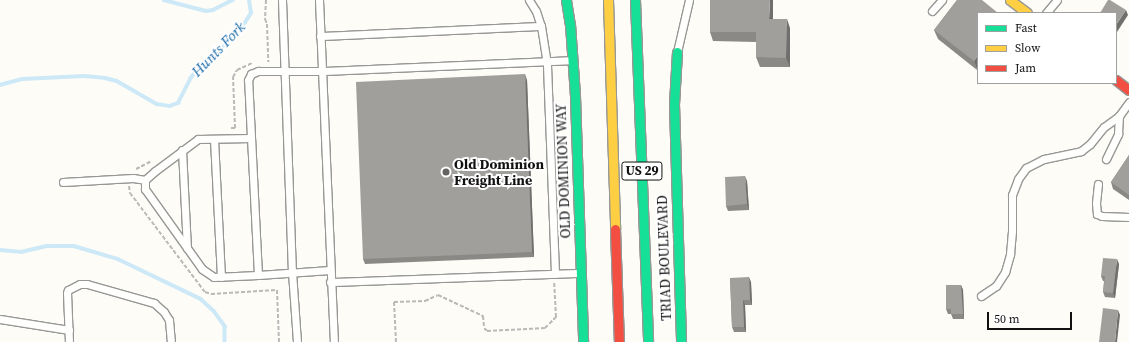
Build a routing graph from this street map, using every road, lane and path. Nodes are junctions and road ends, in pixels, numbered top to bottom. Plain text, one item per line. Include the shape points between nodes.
1 (266, 0) edge
2 (282, 0) edge
3 (319, 0) edge
4 (327, 0) edge
5 (529, 0) edge
6 (566, 0) edge
7 (608, 0) edge
8 (689, 0) edge
9 (942, 0) edge
10 (1010, 0) edge
11 (1057, 0) edge
12 (636, 2) edge
13 (932, 11) dead end
14 (1026, 12) edge
15 (1047, 12) edge
16 (600, 18) dead end
17 (541, 26) junction
18 (320, 36) junction
19 (677, 52) joint
20 (572, 60) junction
21 (545, 61) junction
22 (262, 62) dead end
23 (255, 63) dead end
24 (285, 71) junction
25 (322, 71) junction
26 (1117, 81) edge
27 (1129, 90) edge
28 (1129, 102) edge
29 (1119, 116) junction
30 (229, 128) dead end
31 (251, 138) junction
32 (214, 139) junction
33 (182, 150) junction
34 (613, 152) junction
35 (154, 160) dead end
36 (1106, 160) dead end
37 (127, 179) junction
38 (145, 180) junction
39 (63, 182) dead end
40 (1098, 184) dead end
41 (1129, 217) edge
42 (187, 248) junction
43 (330, 270) junction
44 (292, 272) junction
45 (580, 273) junction
46 (555, 274) junction
47 (258, 275) junction
48 (221, 276) junction
49 (330, 282) junction
50 (981, 296) dead end
51 (0, 319) edge
52 (69, 330) junction
53 (69, 342) edge
54 (171, 342) edge
55 (297, 342) edge
56 (334, 342) edge
57 (396, 342) edge
58 (583, 342) edge
59 (619, 342) edge
60 (648, 342) edge
61 (681, 342) edge

1 - 22 path via 268,62
2 - 24 lane
3 - 4 lane
3 - 18 lane
5 - 17 lane via 536,10
6 - 20 main road, OLD DOMINION WAY
7 - 34 main road, US 29
8 - 19 lane
9 - 13 lane
10 - 14 main road
11 - 15 lane
12 - 60 main road, US 29
16 - 34 main road via 601,54
17 - 18 lane
17 - 21 lane
18 - 25 lane
19 - 61 main road, TRIAD BOULEVARD via 674,128
20 - 21 lane
20 - 45 main road, OLD DOMINION WAY
21 - 25 lane
21 - 46 lane
23 - 30 path via 241,67 234,74 235,128
24 - 25 lane
24 - 31 lane via 258,71 248,80
24 - 44 lane
25 - 43 lane
26 - 27 main road
28 - 29 lane
29 - 36 lane via 1118,134
29 - 50 lane via 1104,127 1081,151 1040,160 1026,168 1012,195 1010,254 1005,272 996,286
31 - 32 lane
31 - 47 lane
32 - 33 lane via 198,139
32 - 48 lane
33 - 38 lane
33 - 42 lane
34 - 59 main road, US 29
35 - 37 path via 141,168 126,171
37 - 38 lane
37 - 39 lane
38 - 42 lane via 144,189
40 - 41 lane via 1096,214
42 - 48 lane via 202,269 214,277
43 - 44 lane
43 - 49 lane
44 - 47 lane
44 - 55 lane
45 - 46 lane
45 - 58 main road, OLD DOMINION WAY
46 - 49 lane
46 - 57 path via 556,317 545,328 487,331 484,328 483,316 438,295 425,301 394,302
47 - 48 lane
49 - 56 lane
51 - 52 lane
52 - 53 lane
52 - 54 lane via 68,290 87,284 154,303 169,320

